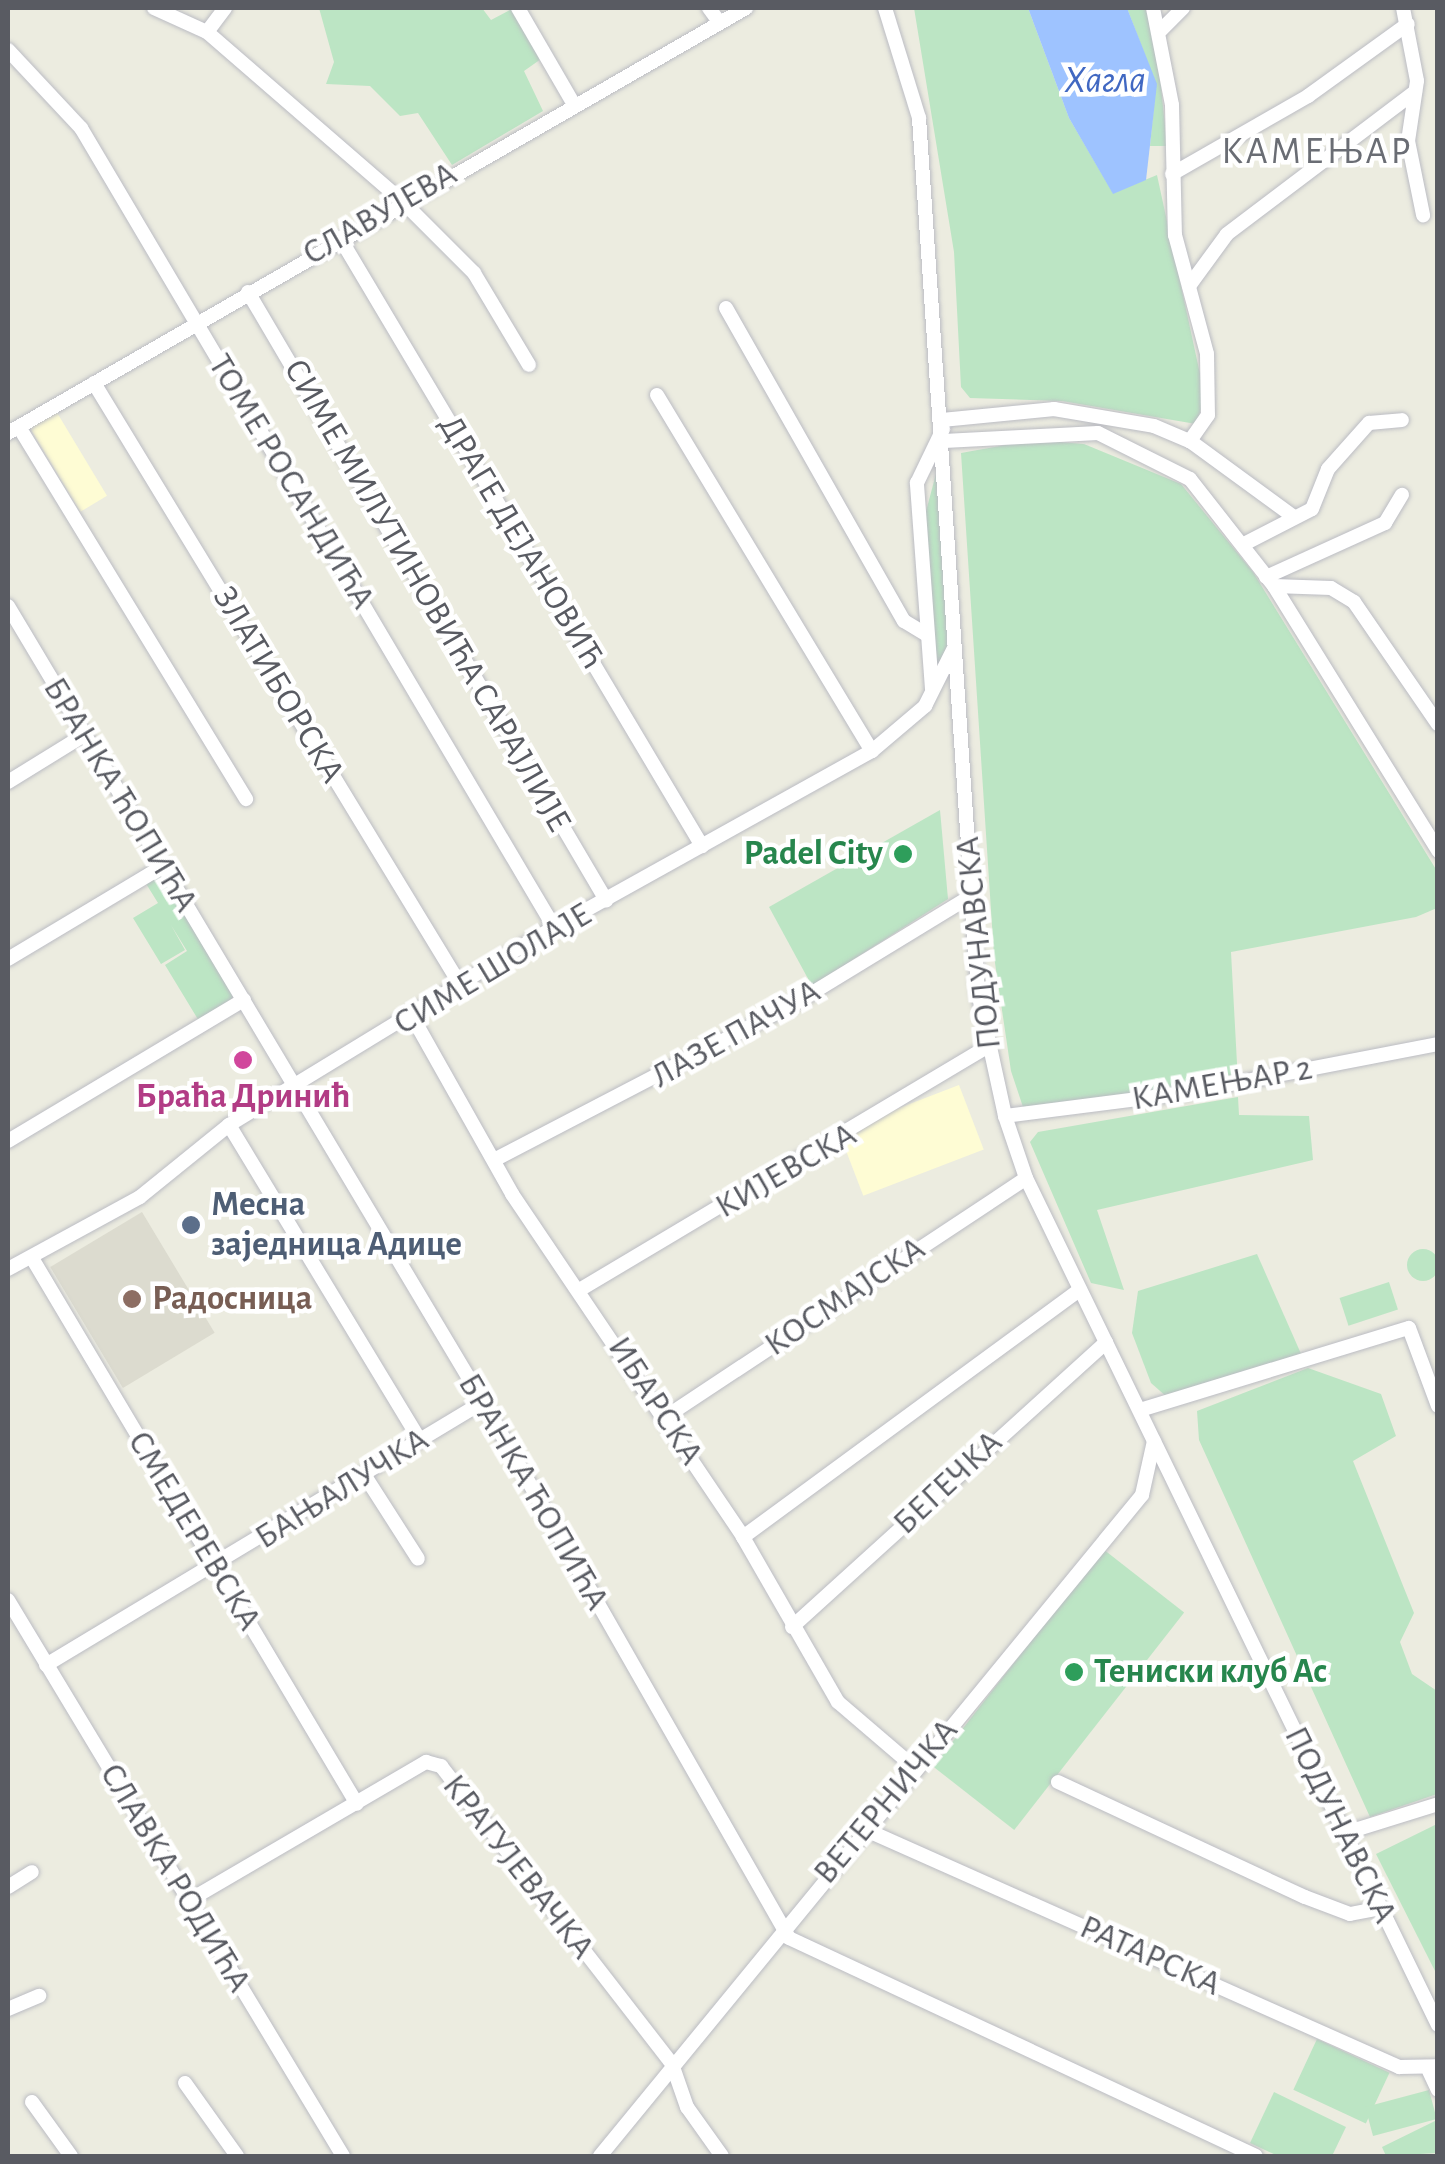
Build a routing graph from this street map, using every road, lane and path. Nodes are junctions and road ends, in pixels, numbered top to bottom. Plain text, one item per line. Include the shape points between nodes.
1 (154, 8) edge
2 (226, 8) edge
3 (518, 8) edge
4 (709, 8) edge
5 (746, 8) edge
6 (885, 8) edge
7 (1153, 8) edge
8 (1183, 8) edge
9 (1404, 8) edge
10 (719, 22) junction
11 (1408, 24) junction
12 (1161, 30) junction
13 (207, 32) junction
14 (8, 50) edge
15 (1416, 92) junction
16 (573, 102) junction
17 (1172, 174) junction
18 (402, 201) junction
19 (1424, 215) dead end
20 (340, 238) junction
21 (1188, 286) junction
22 (248, 292) junction
23 (726, 308) dead end
24 (196, 322) junction
25 (529, 365) dead end
26 (94, 384) junction
27 (657, 395) dead end
28 (1402, 420) dead end
29 (13, 430) edge
30 (943, 430) junction
31 (1190, 441) junction
32 (1402, 495) dead end
33 (1294, 517) junction
34 (1244, 544) junction
35 (1270, 581) junction
36 (8, 606) edge
37 (926, 634) junction
38 (955, 647) junction
39 (932, 691) junction
40 (1438, 724) edge
41 (84, 735) junction
42 (872, 751) junction
43 (8, 782) edge
44 (246, 799) dead end
45 (1432, 827) edge
46 (702, 846) junction
47 (1438, 851) edge
48 (162, 868) junction
49 (971, 896) junction
50 (606, 900) junction
51 (554, 929) junction
52 (8, 959) edge
53 (461, 986) junction
54 (244, 1000) junction
55 (413, 1018) junction
56 (1438, 1044) edge
57 (987, 1047) junction
58 (296, 1088) junction
59 (1005, 1116) junction
60 (229, 1125) junction
61 (8, 1141) edge
62 (494, 1160) junction
63 (1026, 1178) junction
64 (32, 1258) junction
65 (8, 1270) edge
66 (582, 1289) junction
67 (1080, 1289) junction
68 (1106, 1342) junction
69 (482, 1402) junction
70 (1438, 1406) edge
71 (1140, 1410) junction
72 (664, 1418) junction
73 (1154, 1440) junction
74 (420, 1442) junction
75 (365, 1476) junction
76 (743, 1536) junction
77 (418, 1559) dead end
78 (215, 1566) junction
79 (8, 1600) edge
80 (792, 1627) junction
81 (46, 1665) junction
82 (915, 1768) junction
83 (1058, 1782) dead end
84 (356, 1804) junction
85 (1438, 1804) edge
86 (864, 1829) junction
87 (1345, 1834) junction
88 (32, 1872) dead end
89 (8, 1887) edge
90 (188, 1901) junction
91 (1380, 1908) junction
92 (784, 1924) junction
93 (39, 1996) dead end
94 (8, 2009) edge
95 (1438, 2025) edge
96 (672, 2064) junction
97 (1433, 2068) edge
98 (186, 2084) dead end
99 (1438, 2090) edge
100 (32, 2102) dead end
101 (72, 2156) edge
102 (237, 2156) edge
103 (343, 2156) edge
104 (600, 2156) edge
105 (722, 2156) edge
106 (1256, 2156) edge

1 - 13 street
2 - 13 street
3 - 16 street
4 - 10 street
5 - 10 street, СЛАВУЈЕВА
6 - 30 street, ПОДУНАВСКА via 919,118
7 - 12 street
8 - 12 street
9 - 11 street
10 - 16 street, СЛАВУЈЕВА
11 - 15 street
11 - 17 street via 1308,96
12 - 17 street
13 - 18 street
14 - 24 street, ТОМЕ РОСАНДИЋА via 81,128
15 - 19 street via 1408,141
15 - 21 street via 1226,234
16 - 18 street, СЛАВУЈЕВА
17 - 21 street
18 - 20 street, СЛАВУЈЕВА
18 - 25 street via 474,273
20 - 22 street, СЛАВУЈЕВА
20 - 46 street, ДРАГЕ ДЕЈАНОВИЋ
21 - 31 street via 1208,377 1208,415
22 - 24 street, СЛАВУЈЕВА
22 - 50 street, СИМЕ МИЛУТИНОВИЋА САРАЈЛИЈЕ
23 - 37 street via 904,622
24 - 26 street, СЛАВУЈЕВА
24 - 51 street, ТОМЕ РОСАНДИЋА
26 - 29 street, СЛАВУЈЕВА
26 - 53 street, ЗЛАТИБОРСКА
27 - 42 street
28 - 33 street via 1369,423 1332,463 1312,510
29 - 44 street, СЛАВУЈЕВА
30 - 31 street via 1054,409
30 - 34 street via 1098,433 1190,479
30 - 37 street via 917,483
30 - 38 street, ПОДУНАВСКА
31 - 33 street
32 - 35 street via 1385,523
33 - 34 street
34 - 35 street
35 - 40 street via 1331,588 1354,602
35 - 45 street
36 - 41 street, БРАНКА ЋОПИЋА
37 - 39 street
38 - 39 street, СИМЕ ШОЛАЈЕ
38 - 49 street, ПОДУНАВСКА
39 - 42 street, СИМЕ ШОЛАЈЕ
41 - 43 street
41 - 48 street, БРАНКА ЋОПИЋА
42 - 46 street, СИМЕ ШОЛАЈЕ
45 - 47 street
46 - 50 street, СИМЕ ШОЛАЈЕ
48 - 52 street
48 - 54 street, БРАНКА ЋОПИЋА
49 - 57 street, ПОДУНАВСКА
49 - 62 street, ЛАЗЕ ПАЧУА via 799,1001
50 - 51 street, СИМЕ ШОЛАЈЕ
51 - 53 street, СИМЕ ШОЛАЈЕ
53 - 55 street, СИМЕ ШОЛАЈЕ
54 - 58 street, БРАНКА ЋОПИЋА
54 - 61 street
55 - 58 street, СИМЕ ШОЛАЈЕ
55 - 62 street, ИБАРСКА
56 - 59 street, КАМЕЊАР 2 via 1184,1093
57 - 59 street, ПОДУНАВСКА
57 - 66 street, КИЈЕВСКА
58 - 60 street, СИМЕ ШОЛАЈЕ
58 - 69 street, БРАНКА ЋОПИЋА
59 - 63 street, ПОДУНАВСКА
60 - 64 street, СИМЕ ШОЛАЈЕ via 161,1183
60 - 74 street
62 - 66 street, ИБАРСКА
63 - 67 street, ПОДУНАВСКА
63 - 72 street, КОСМАЈСКА
64 - 65 street, СИМЕ ШОЛАЈЕ
64 - 78 street, СМЕДЕРЕВСКА
66 - 72 street, ИБАРСКА
67 - 68 street, ПОДУНАВСКА
67 - 76 street
68 - 71 street, ПОДУНАВСКА
68 - 80 street, БЕГЕЧКА
69 - 74 street, БАЊАЛУЧКА
69 - 92 street, БРАНКА ЋОПИЋА
70 - 71 street via 1408,1328
71 - 73 street, ПОДУНАВСКА
72 - 76 street, ИБАРСКА
73 - 82 street, ВЕТЕРНИЧКА via 1142,1495
73 - 87 street, ПОДУНАВСКА
74 - 75 street, БАЊАЛУЧКА
75 - 77 street
75 - 78 street, БАЊАЛУЧКА
76 - 80 street, ИБАРСКА
78 - 81 street, БАЊАЛУЧКА
78 - 84 street, СМЕДЕРЕВСКА
79 - 81 street, СЛАВКА РОДИЋА
80 - 82 street, ИБАРСКА via 847,1714
81 - 90 street, СЛАВКА РОДИЋА
82 - 86 street, ВЕТЕРНИЧКА
83 - 91 street via 1305,1897 1350,1914
84 - 90 street, КРАГУЈЕВАЧКА
84 - 96 street, КРАГУЈЕВАЧКА via 426,1762 441,1766
85 - 87 street
86 - 92 street, ВЕТЕРНИЧКА
86 - 97 street, РАТАРСКА via 1400,2067
87 - 91 street, ПОДУНАВСКА
88 - 89 street
90 - 103 street, СЛАВКА РОДИЋА
91 - 95 street, ПОДУНАВСКА
92 - 96 street, ВЕТЕРНИЧКА
92 - 106 street, БРАНКА ЋОПИЋА via 797,1948
93 - 94 street
96 - 104 street, ВЕТЕРНИЧКА
96 - 105 street, КРАГУЈЕВАЧКА via 687,2106
97 - 99 street
98 - 102 street
100 - 101 street

